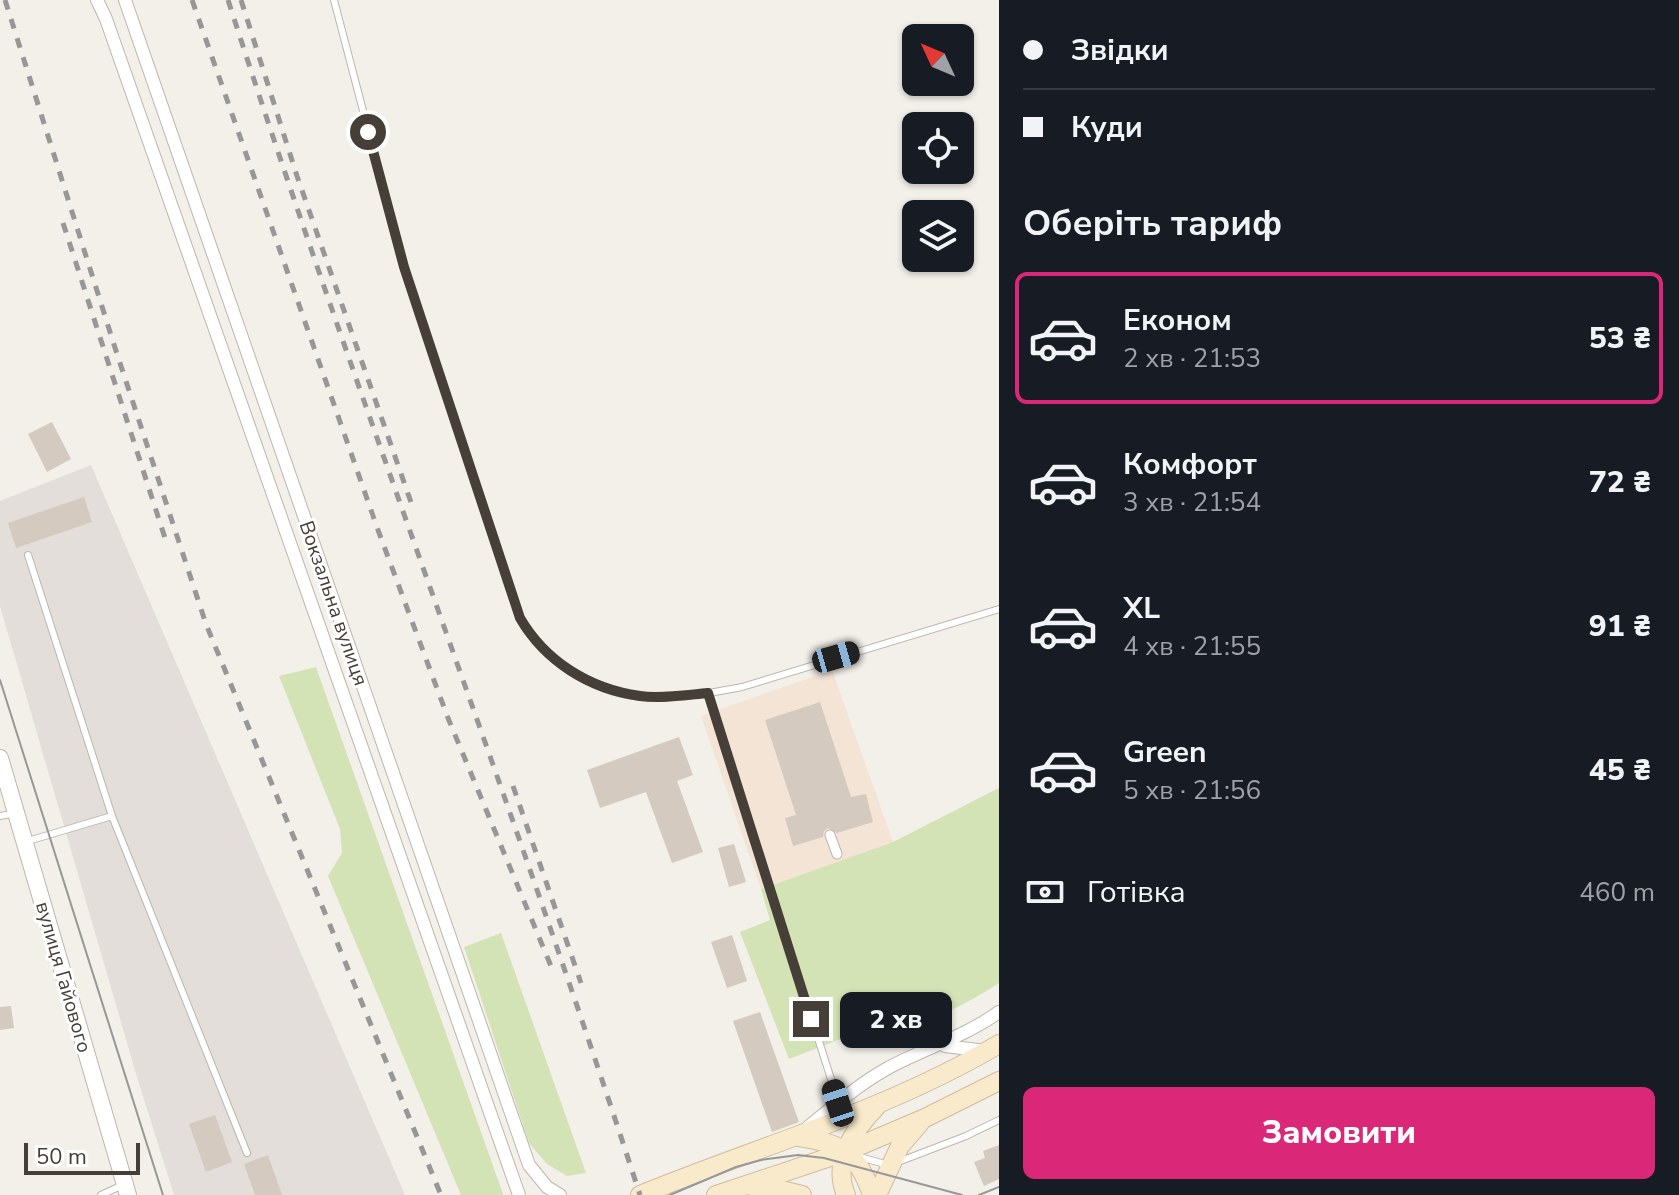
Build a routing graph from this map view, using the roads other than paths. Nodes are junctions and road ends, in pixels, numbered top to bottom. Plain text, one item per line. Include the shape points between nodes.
1 (97, 0) edge
2 (125, 0) edge
3 (334, 0) edge
4 (28, 555) dead end
5 (999, 609) edge
6 (708, 693) junction
7 (0, 758) edge
8 (8, 814) edge
9 (112, 816) junction
10 (830, 835) dead end
11 (25, 842) junction
12 (837, 854) dead end
13 (999, 1012) edge
14 (938, 1046) junction
15 (995, 1049) edge
16 (994, 1088) edge
17 (878, 1105) junction
18 (840, 1118) junction
19 (925, 1118) junction
20 (999, 1120) edge
21 (797, 1137) junction
22 (844, 1146) junction
23 (247, 1153) dead end
24 (889, 1166) junction
25 (737, 1186) junction
26 (126, 1190) edge
27 (101, 1195) edge
28 (519, 1195) edge
29 (560, 1195) edge
30 (640, 1195) edge
31 (716, 1195) edge
32 (802, 1195) edge
33 (846, 1195) edge
34 (875, 1195) edge

1 - 28 street, Вокзальна вулиця
2 - 29 street, Вокзальна вулиця via 529,1165
3 - 6 lane via 404,267 520,618 548,655 607,689 642,697
4 - 9 lane
5 - 6 lane
6 - 18 lane
7 - 8 street, вулиця Гайового
8 - 11 street, вулиця Гайового
9 - 11 lane
9 - 23 lane
10 - 12 street
11 - 26 street, вулиця Гайового
13 - 14 street
14 - 15 street
14 - 18 street via 857,1087
15 - 17 main road
16 - 19 main road
17 - 18 main road
17 - 22 main road
18 - 21 main road
19 - 22 main road
19 - 24 main road
20 - 24 lane
21 - 22 main road
21 - 30 main road
22 - 24 lane
22 - 25 main road
22 - 33 main road via 841,1175
22 - 34 main road
24 - 34 main road
25 - 31 main road
25 - 32 main road
26 - 27 lane

